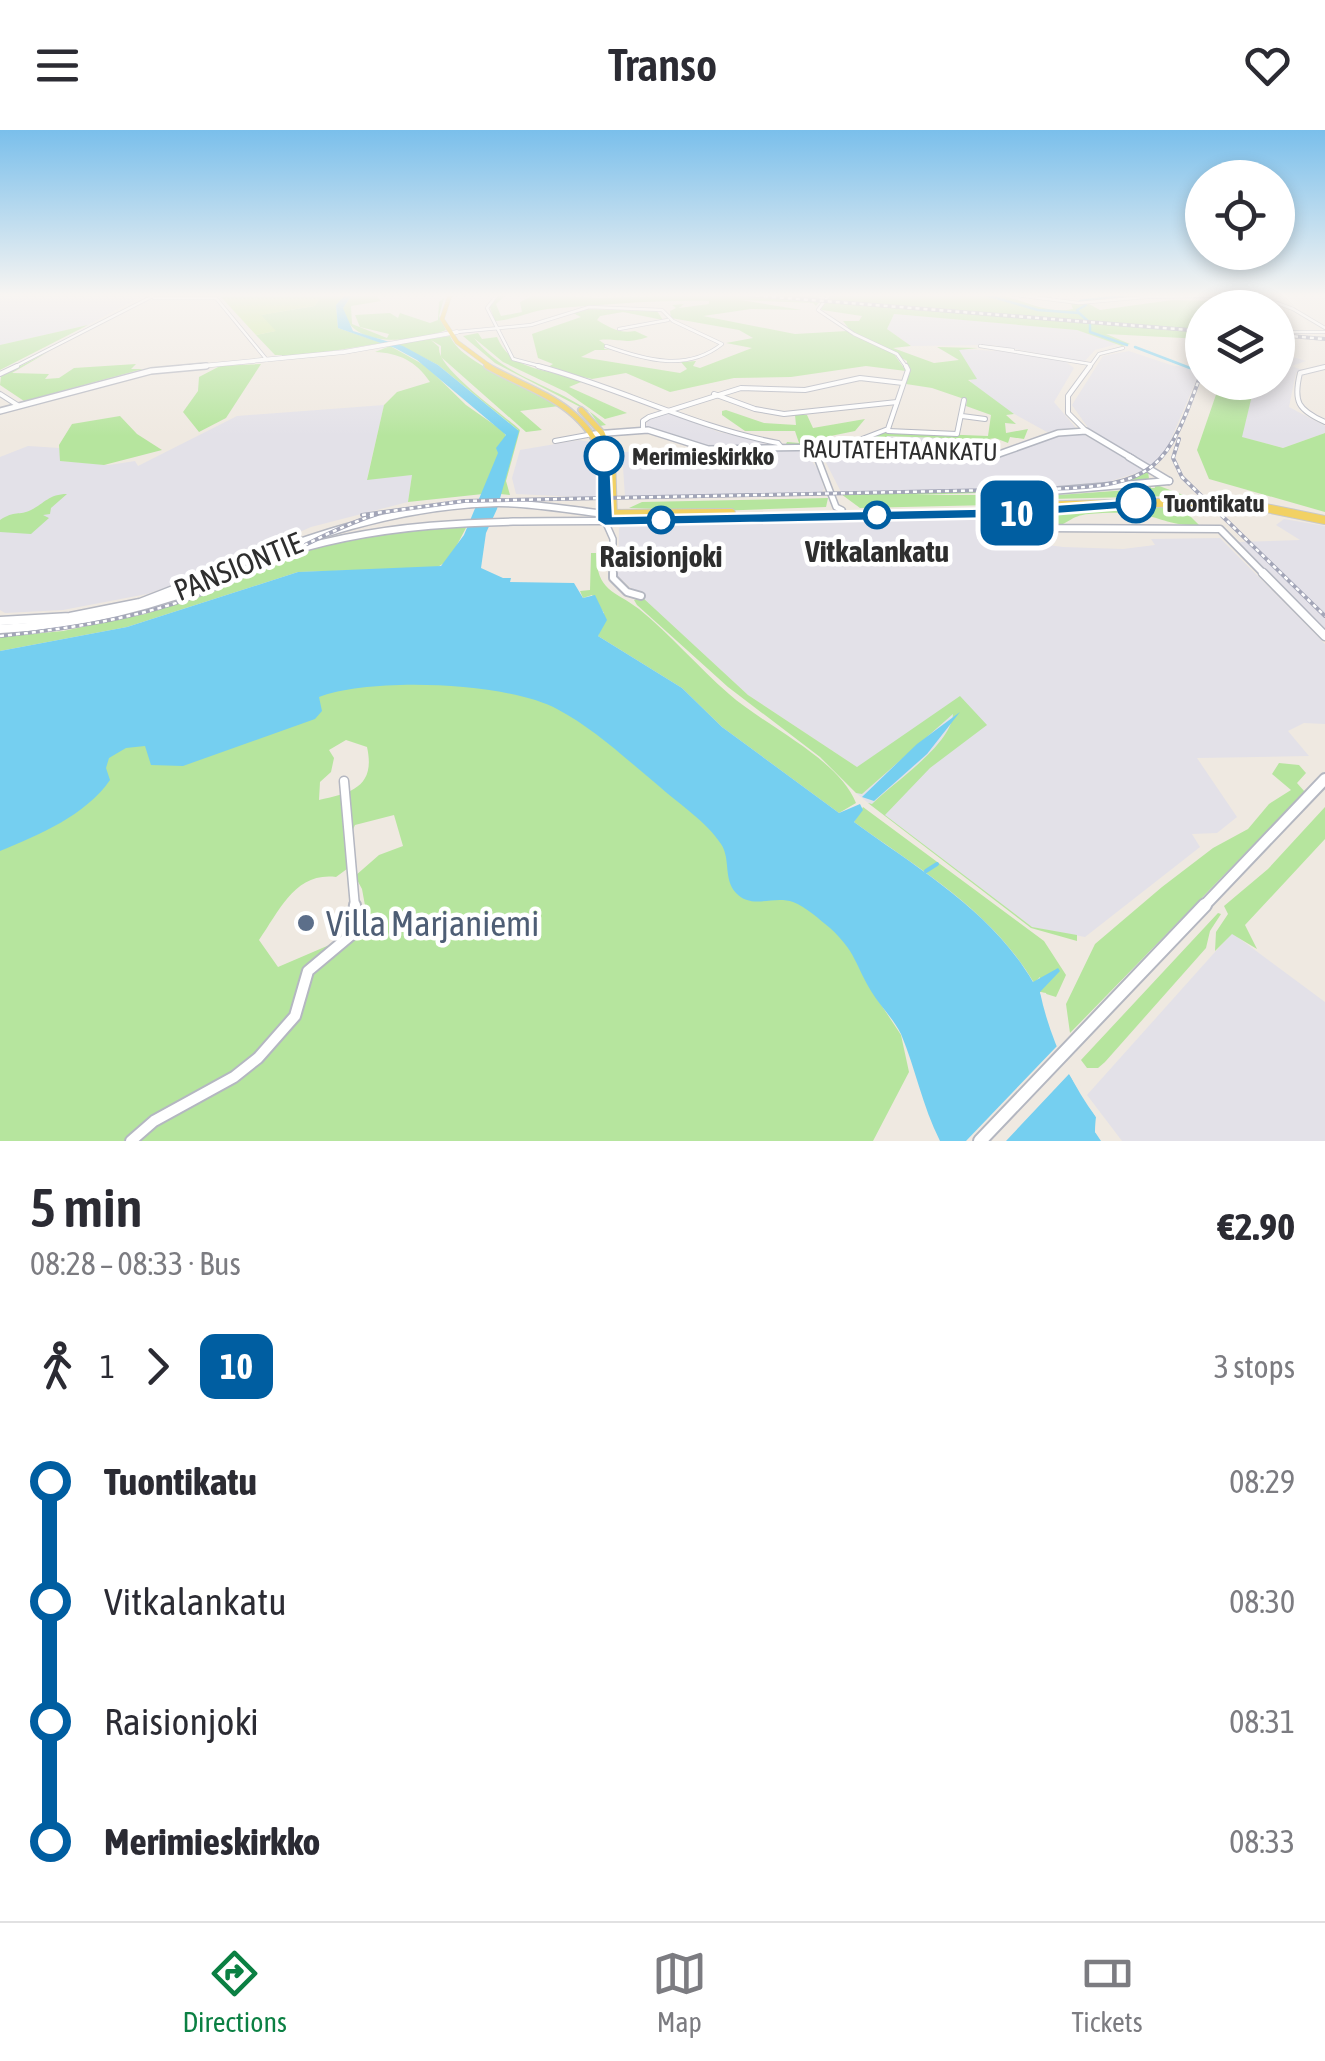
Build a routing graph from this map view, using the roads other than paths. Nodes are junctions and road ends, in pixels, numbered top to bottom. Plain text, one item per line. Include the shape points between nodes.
1 (62, 342) edge
2 (252, 342) edge
3 (393, 342) edge
4 (464, 342) edge
5 (503, 342) edge
6 (718, 342) edge
7 (874, 342) edge
8 (606, 346) dead end
9 (1123, 348) dead end
10 (1012, 350) junction
11 (267, 360) junction
12 (1090, 364) junction
13 (1325, 367) edge
14 (0, 374) edge
15 (903, 383) junction
16 (0, 394) edge
17 (714, 394) junction
18 (964, 400) dead end
19 (897, 402) junction
20 (18, 406) junction
21 (666, 410) junction
22 (0, 411) edge
23 (962, 416) junction
24 (985, 419) dead end
25 (1325, 422) edge
26 (643, 429) junction
27 (886, 431) junction
28 (1086, 431) junction
29 (598, 434) junction
30 (555, 440) dead end
31 (813, 447) junction
32 (782, 448) junction
33 (849, 448) junction
34 (614, 498) junction
35 (1007, 508) junction
36 (1025, 511) junction
37 (843, 513) junction
38 (650, 514) junction
39 (1325, 518) edge
40 (609, 520) junction
41 (641, 596) dead end
42 (0, 621) edge
43 (0, 630) edge
44 (1325, 636) edge
45 (344, 781) dead end
46 (1324, 781) edge
47 (131, 1141) edge
48 (980, 1141) edge

1 - 14 street
2 - 11 street
3 - 11 street
4 - 29 main road via 488,365 572,411
5 - 21 street via 512,359
6 - 8 street via 722,346 676,361
7 - 15 street via 904,360
9 - 12 street via 1099,354
10 - 10 street via 988,346 980,346 984,349
10 - 12 street
11 - 20 street via 142,373
12 - 28 street via 1066,404
13 - 25 street via 1300,373 1294,404
15 - 17 street via 860,378 809,390 754,387
15 - 19 street
16 - 20 street
17 - 19 street via 745,408 793,414
17 - 21 street
18 - 23 street
19 - 27 street
20 - 22 street
21 - 26 street via 645,420
21 - 32 street
23 - 24 street
23 - 27 street via 955,435
26 - 29 street, RAUTATEHTAANKATU
26 - 32 street, RAUTATEHTAANKATU via 700,448
27 - 33 street
28 - 33 street, RAUTATEHTAANKATU via 987,455
28 - 35 street via 1170,481 1014,494
29 - 30 street
29 - 34 main road via 612,456
29 - 40 main road
31 - 32 street, RAUTATEHTAANKATU
31 - 33 street, RAUTATEHTAANKATU
31 - 37 street
34 - 38 main road via 624,508
34 - 40 main road
35 - 36 main road
35 - 37 main road
36 - 39 main road, bridge via 1212,502
36 - 44 street via 1043,528 1220,529
37 - 38 main road
37 - 40 main road
38 - 40 main road
40 - 41 street via 613,578
40 - 42 street, PANSIONTIE via 502,503 413,510 326,531 140,602 70,617
40 - 43 street, PANSIONTIE via 389,528 328,539 136,610
45 - 47 street via 356,896 351,935 308,972 295,1016 258,1058
46 - 48 street

